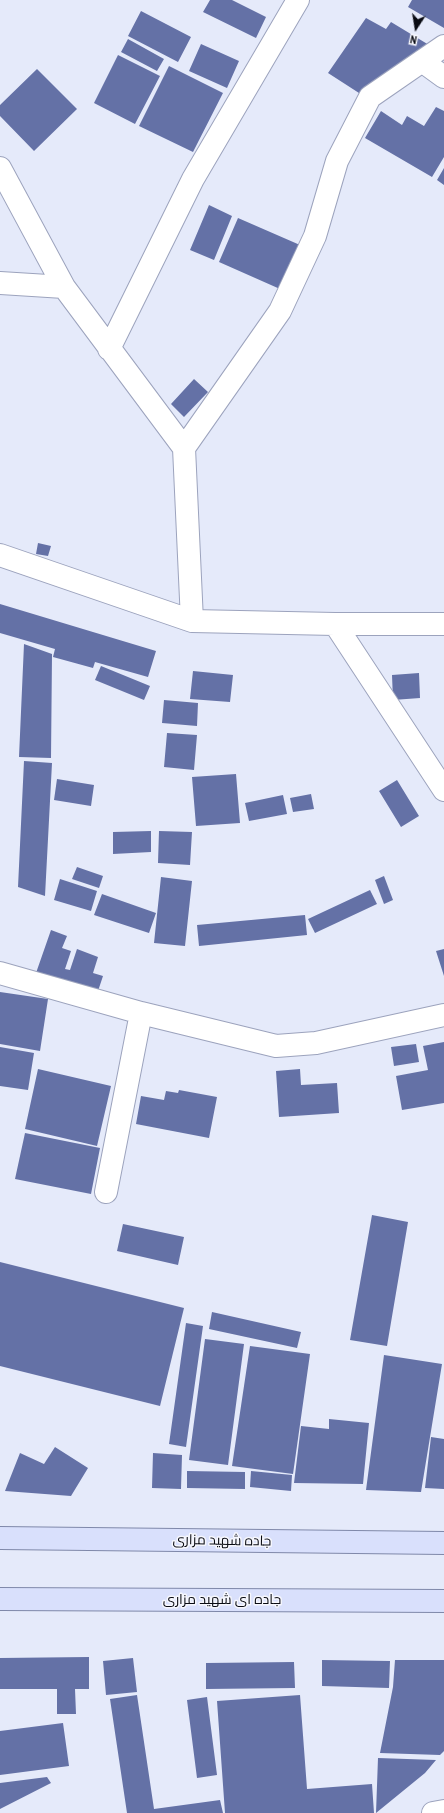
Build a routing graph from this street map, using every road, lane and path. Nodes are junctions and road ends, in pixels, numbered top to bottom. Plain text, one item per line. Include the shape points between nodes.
1 (298, 0) edge
2 (444, 46) edge
3 (422, 61) junction
4 (444, 77) edge
5 (0, 168) edge
6 (0, 283) edge
7 (64, 287) junction
8 (109, 349) junction
9 (184, 448) junction
10 (0, 555) edge
11 (192, 621) junction
12 (335, 624) junction
13 (444, 624) edge
14 (444, 790) edge
15 (0, 973) edge
16 (141, 1013) junction
17 (444, 1015) edge
18 (106, 1192) dead end
19 (0, 1538) edge
20 (444, 1543) edge
21 (0, 1599) edge
22 (444, 1601) edge
23 (444, 1811) edge
24 (433, 1813) edge

1 - 8 street via 193,179
2 - 3 street
3 - 4 street
3 - 9 street via 370,97 337,161 315,236 280,311
5 - 7 street
6 - 7 street
7 - 8 street
8 - 9 street
9 - 11 street
10 - 11 street
11 - 12 street
12 - 13 street
12 - 14 street
15 - 16 street
16 - 17 street via 276,1046 316,1043
16 - 18 street
19 - 20 main road, جاده شهید مزاری
21 - 22 main road, جاده ای شهید مزاری
23 - 24 street

